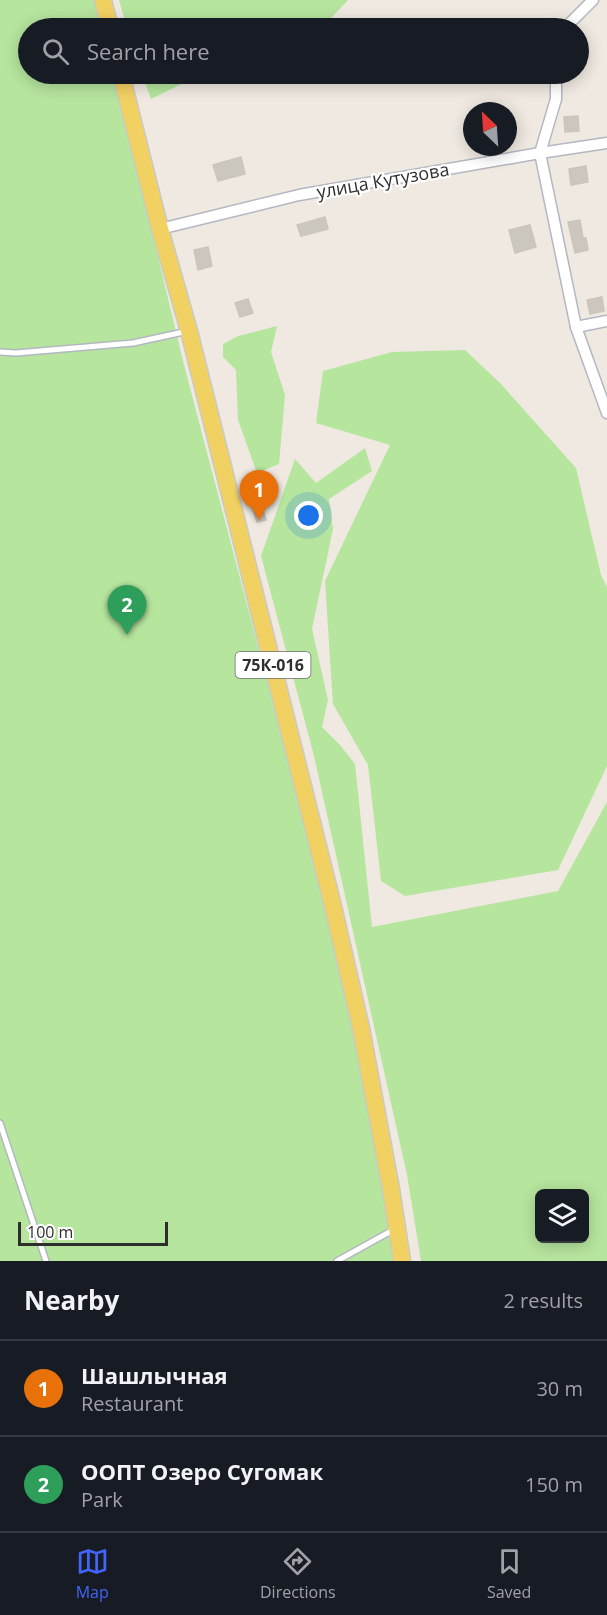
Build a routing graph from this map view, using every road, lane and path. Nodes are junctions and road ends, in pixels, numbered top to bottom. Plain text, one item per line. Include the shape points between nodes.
1 (103, 0) edge
2 (593, 0) edge
3 (108, 18) edge
4 (575, 18) edge
5 (124, 84) edge
6 (556, 84) edge
7 (607, 143) edge
8 (540, 153) junction
9 (160, 228) junction
10 (607, 321) edge
11 (576, 327) junction
12 (189, 331) junction
13 (0, 352) edge
14 (607, 413) edge
15 (0, 1123) edge
16 (397, 1228) junction
17 (46, 1261) edge
18 (337, 1261) edge
19 (402, 1261) edge

1 - 3 main road
2 - 4 street
5 - 9 main road, 75К-016
6 - 8 street via 556,99
7 - 8 street, улица Кутузова
8 - 9 street, улица Кутузова via 299,195
8 - 11 street
9 - 12 main road, 75К-016
10 - 11 street
11 - 14 street
12 - 13 lane via 134,343
12 - 16 main road, 75К-016 via 332,902 361,1028
15 - 17 lane
16 - 18 lane
16 - 19 main road, 75К-016

